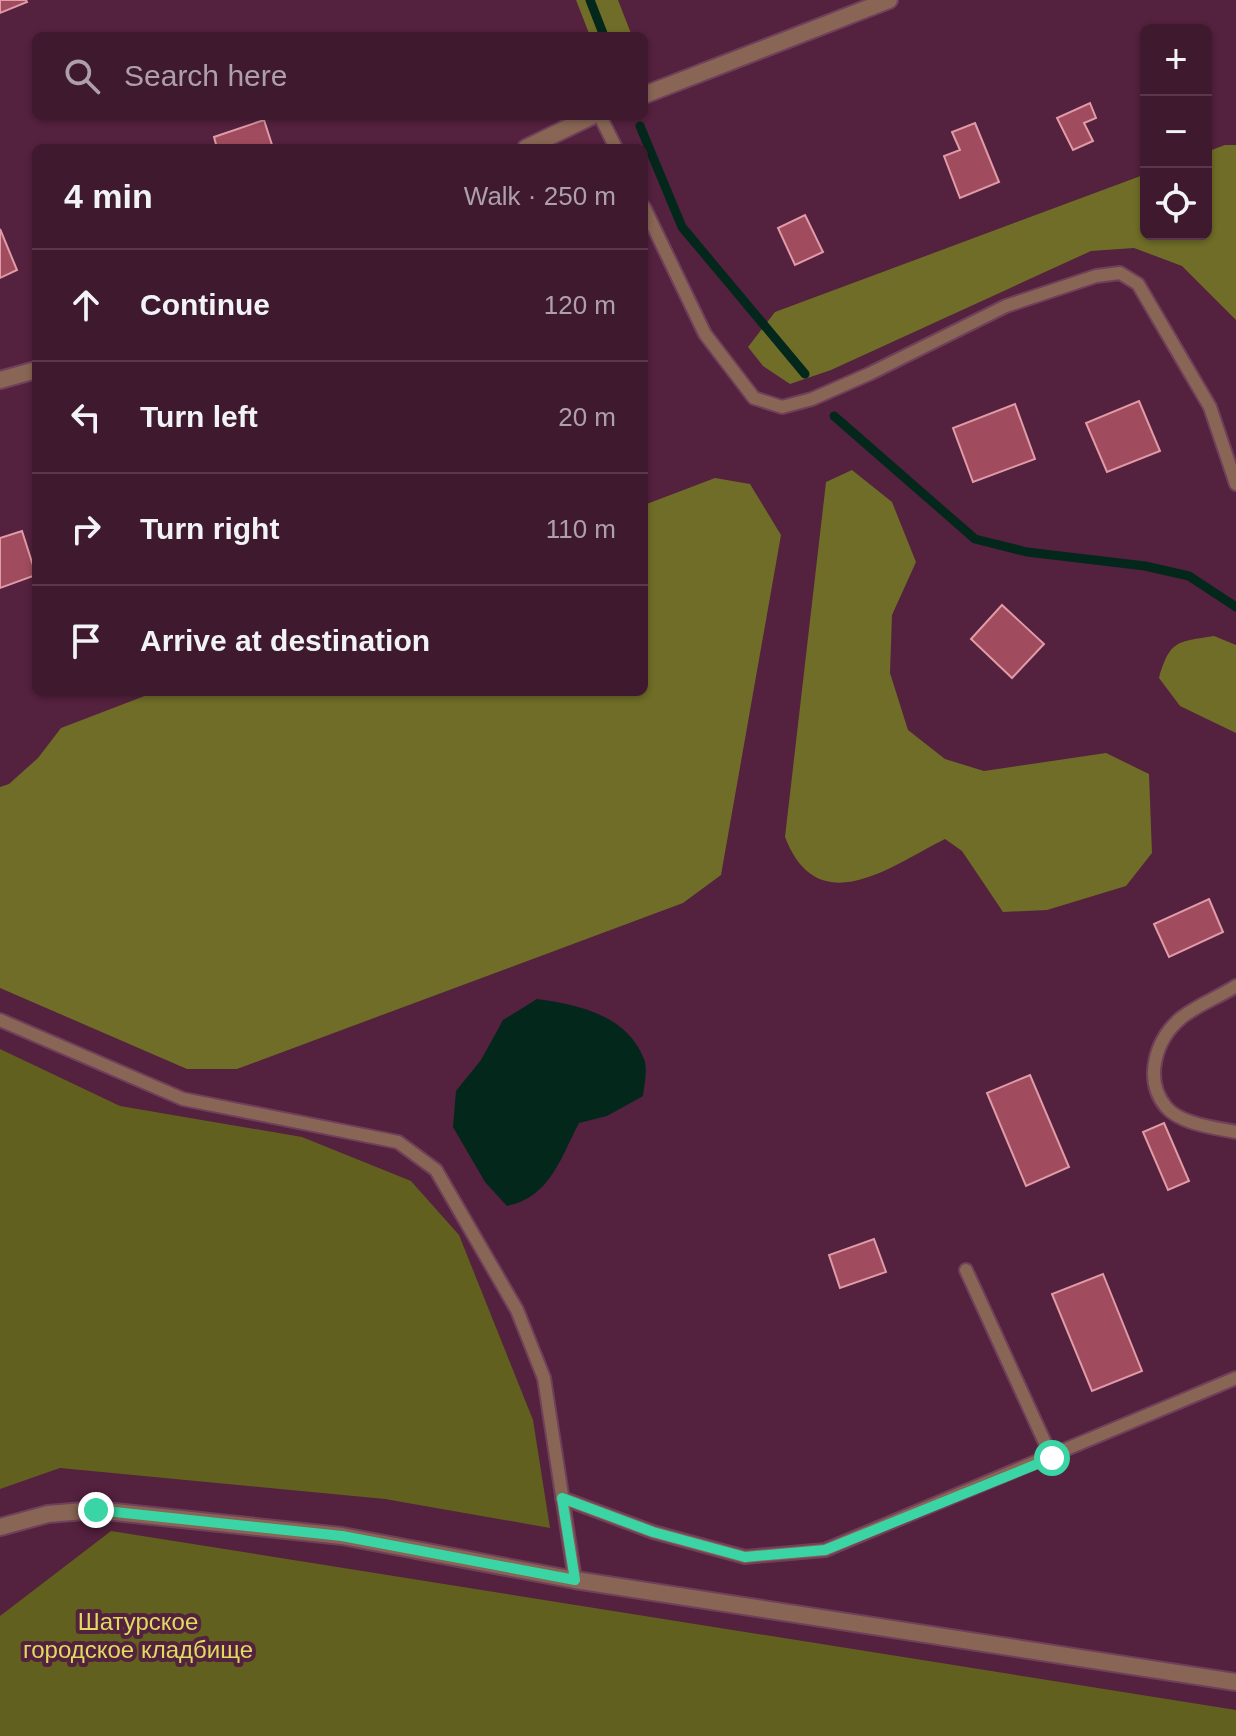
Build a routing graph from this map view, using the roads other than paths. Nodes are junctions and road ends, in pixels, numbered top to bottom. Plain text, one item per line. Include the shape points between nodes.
1 (889, 0) edge
2 (648, 93) edge
3 (584, 120) edge
4 (602, 120) edge
5 (534, 144) edge
6 (614, 144) edge
7 (648, 215) edge
8 (32, 371) edge
9 (0, 380) edge
10 (1236, 484) edge
11 (1236, 986) edge
12 (0, 1020) edge
13 (1236, 1132) edge
14 (966, 1270) dead end
15 (1236, 1378) edge
16 (1052, 1458) junction
17 (562, 1498) junction
18 (0, 1527) edge
19 (575, 1580) junction
20 (1236, 1682) edge

1 - 2 street
3 - 5 street
4 - 6 lane
7 - 10 lane via 705,334 754,398 782,407 869,374 1006,306 1120,273 1138,284 1210,407
8 - 9 street
11 - 13 lane via 1180,1019 1156,1050 1154,1083 1167,1109 1204,1126
12 - 17 lane via 183,1099 398,1142 436,1170 517,1310 544,1378
14 - 16 lane
15 - 16 lane
16 - 17 lane via 825,1550 798,1553 745,1557 653,1532
17 - 19 lane
18 - 19 street via 48,1514 96,1510 342,1536
19 - 20 street

